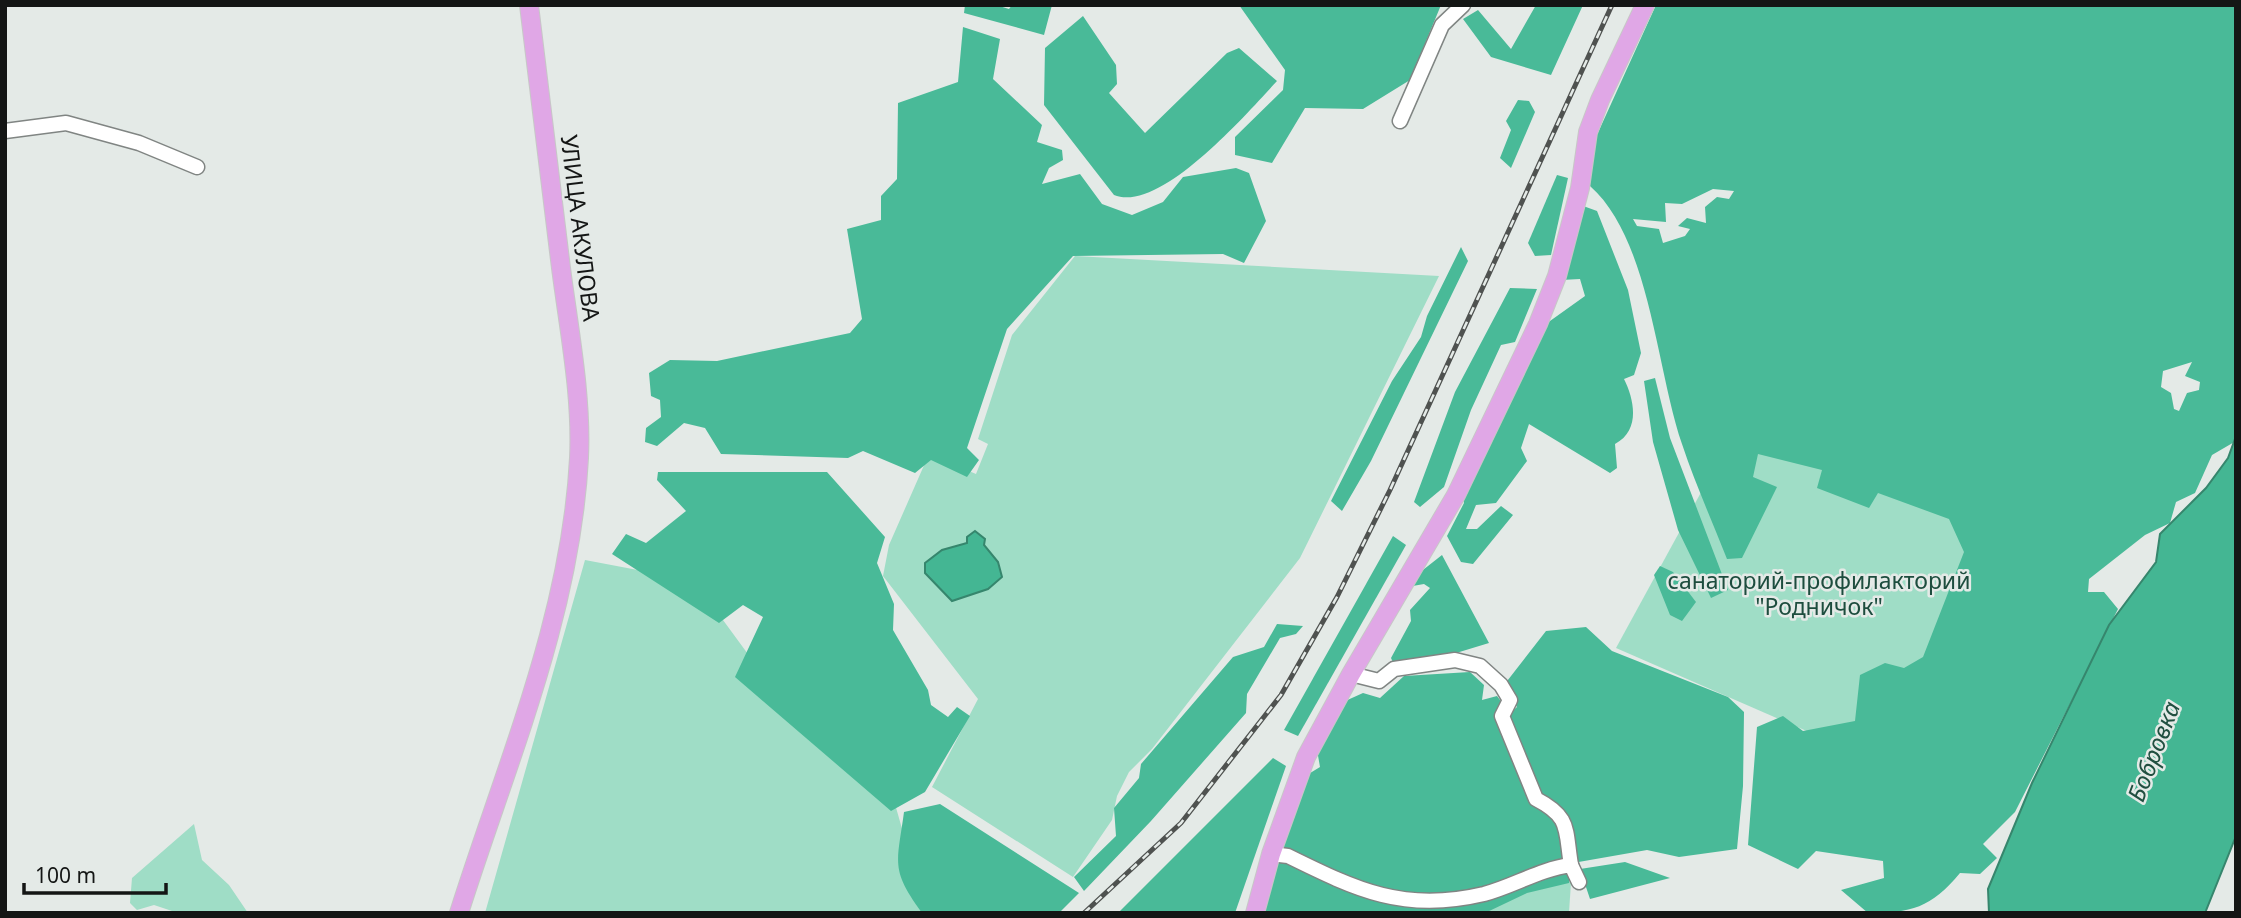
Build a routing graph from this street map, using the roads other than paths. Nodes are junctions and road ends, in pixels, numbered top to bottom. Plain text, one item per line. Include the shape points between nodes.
1 (529, 5) edge
2 (1464, 5) edge
3 (1645, 5) edge
4 (1400, 121) dead end
5 (5, 131) edge
6 (197, 167) dead end
7 (1351, 674) junction
8 (1271, 854) junction
9 (1571, 865) junction
10 (1579, 882) dead end
11 (459, 913) edge
12 (1255, 913) edge

1 - 11 main road, УЛИЦА АКУЛОВА via 570,335 579,457 572,531 557,603
2 - 4 street via 1442,25
3 - 7 main road via 1588,132 1580,188 1557,276 1538,324 1456,495
5 - 6 street via 66,123 139,143
7 - 8 main road via 1306,757
7 - 9 street via 1379,681 1394,669 1455,660 1480,666 1510,700 1502,716 1536,799 1564,820
8 - 9 street via 1287,856 1379,896 1421,900 1485,893
8 - 12 main road
9 - 10 street

